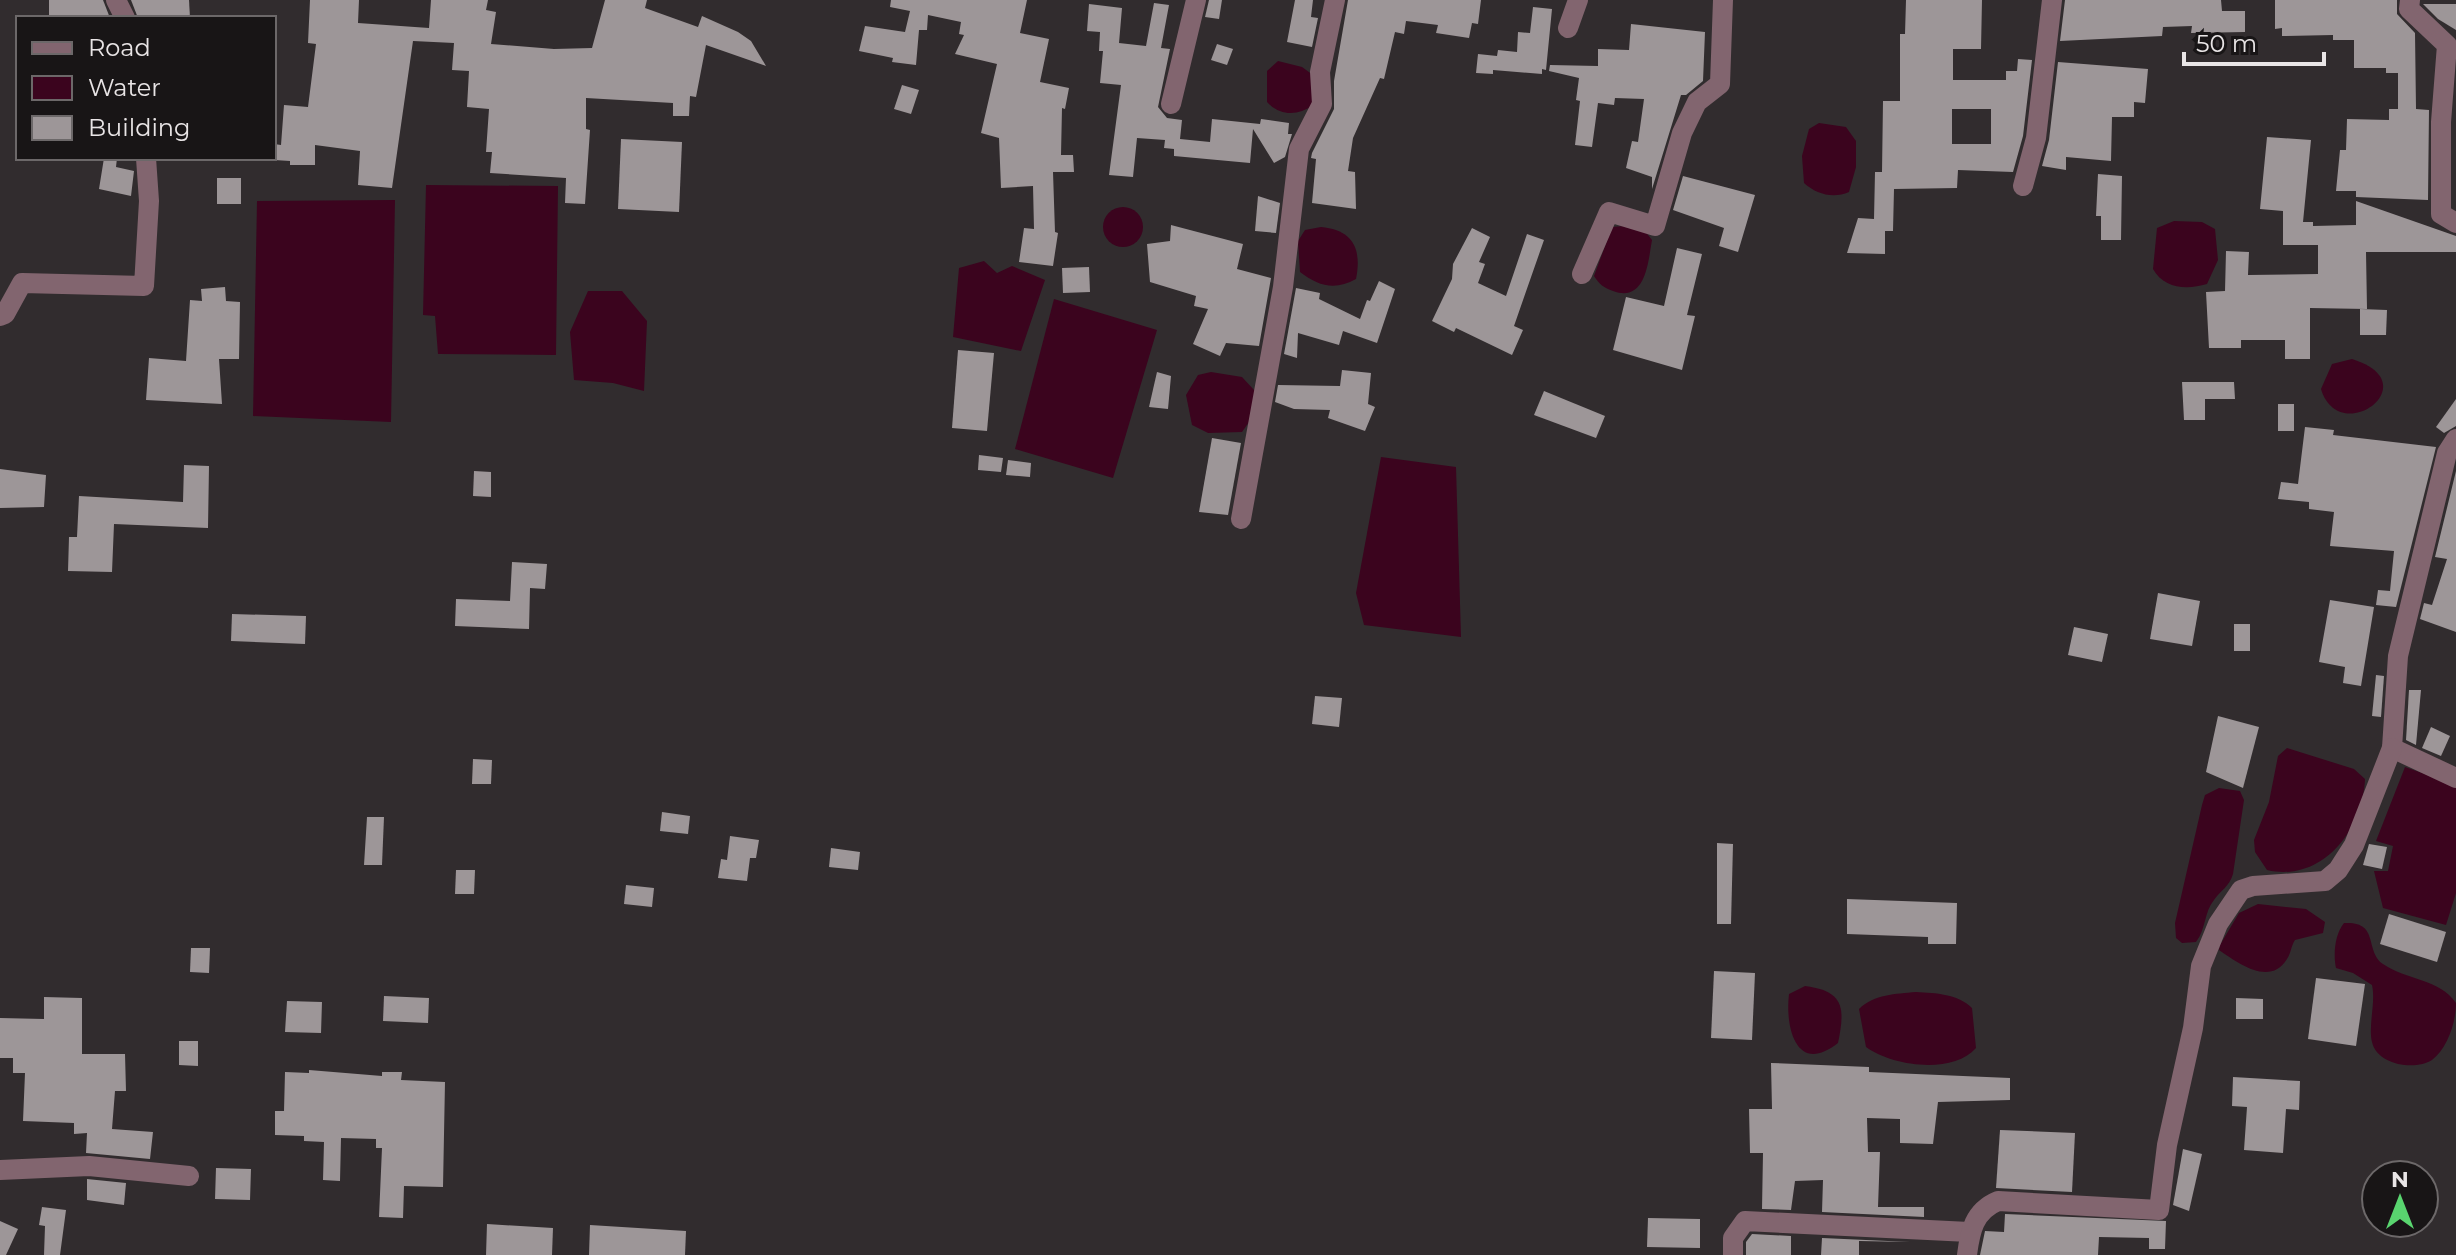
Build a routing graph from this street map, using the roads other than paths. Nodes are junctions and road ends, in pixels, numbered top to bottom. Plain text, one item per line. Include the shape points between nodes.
1 (1196, 0) edge
2 (1335, 0) edge
3 (1578, 0) edge
4 (1723, 0) edge
5 (2052, 0) edge
6 (2410, 0) edge
7 (1568, 28) dead end
8 (1171, 104) dead end
9 (146, 160) edge
10 (2023, 186) dead end
11 (2456, 223) edge
12 (1582, 274) dead end
13 (0, 316) edge
14 (2456, 439) edge
15 (2448, 484) edge
16 (1241, 519) dead end
17 (2392, 748) junction
18 (2456, 778) edge
19 (0, 1170) edge
20 (189, 1176) dead end
21 (1969, 1232) junction
22 (1733, 1255) edge
23 (1967, 1255) edge

1 - 8 street
2 - 16 street via 1320,72 1322,104 1299,149 1283,287
3 - 7 street
4 - 12 street via 1720,84 1697,102 1682,133 1655,226 1609,212
5 - 10 street via 2036,138
6 - 11 street via 2409,9 2447,45 2441,214
9 - 13 street via 144,286 22,283
14 - 15 street via 2447,453
15 - 17 street via 2398,656
17 - 18 street
17 - 21 street via 2354,845 2338,870 2325,881 2241,890 2218,924 2201,966 2159,1210 1998,1201 1985,1206
19 - 20 street via 89,1166
21 - 22 street via 1745,1221 1733,1238
21 - 23 street

